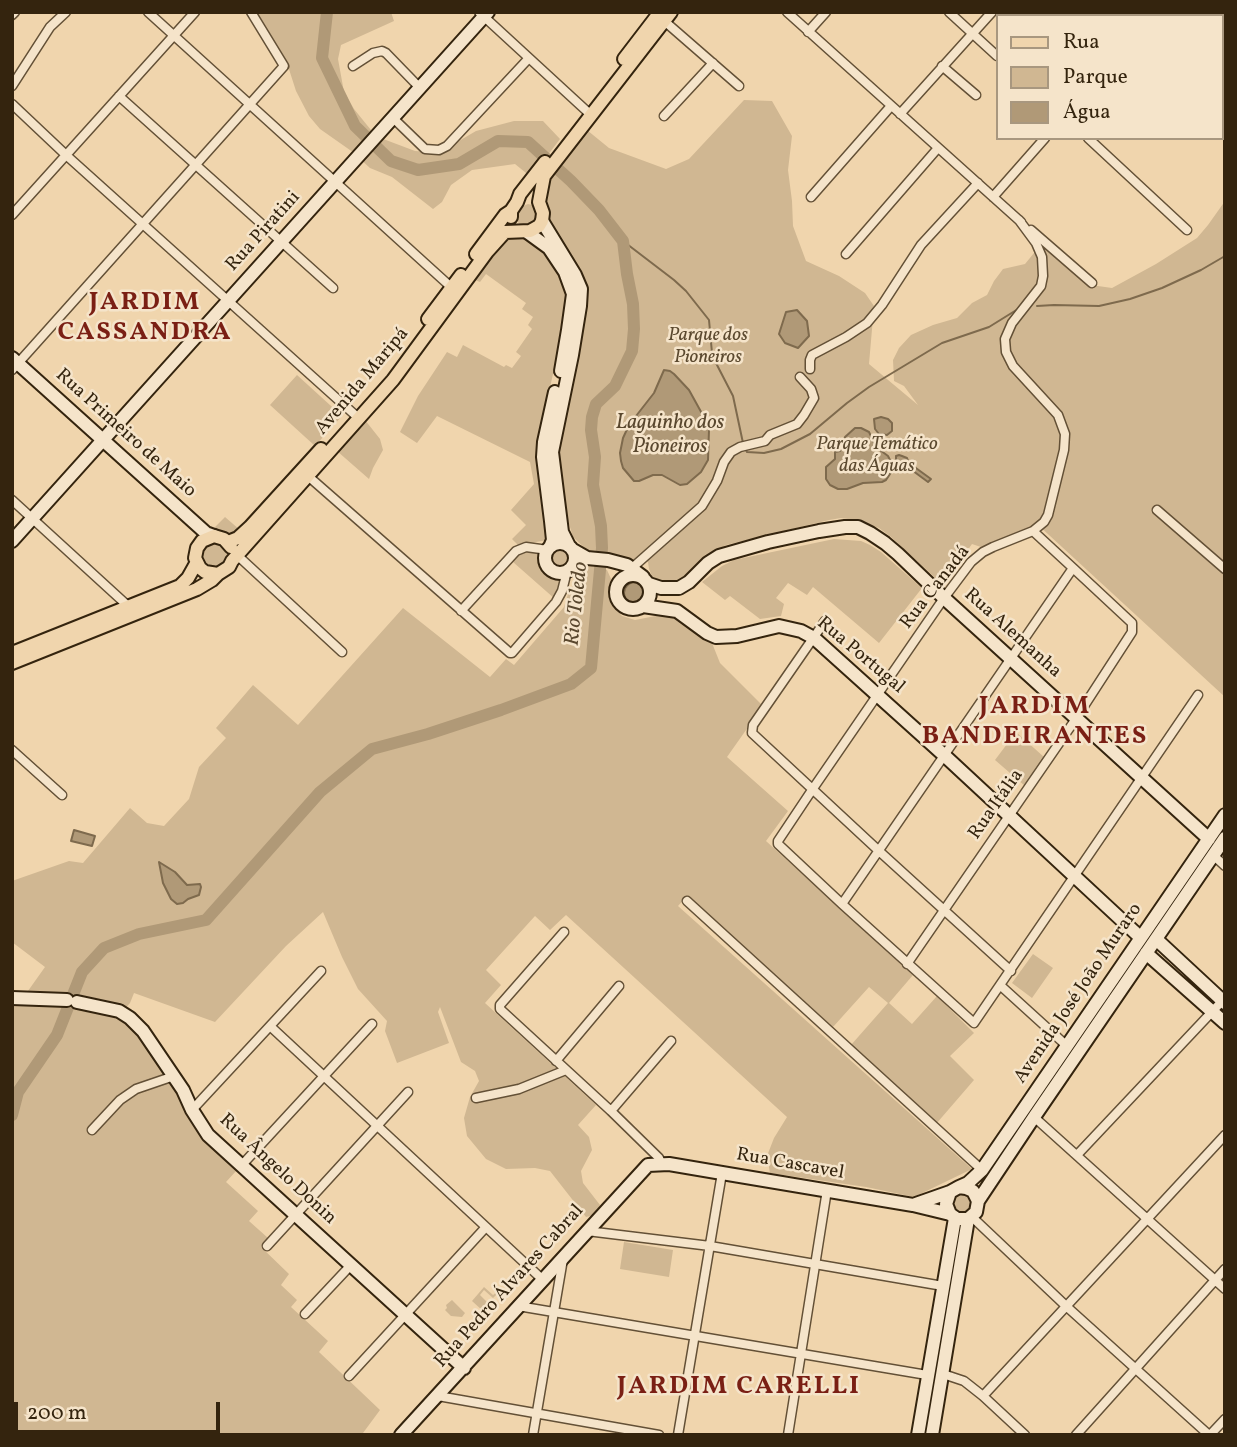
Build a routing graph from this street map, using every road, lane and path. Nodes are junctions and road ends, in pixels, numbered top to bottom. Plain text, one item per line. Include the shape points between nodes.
1 (66, 12) edge
2 (148, 12) edge
3 (195, 12) edge
4 (251, 12) edge
5 (787, 12) edge
6 (826, 12) edge
7 (948, 12) edge
8 (992, 12) edge
9 (484, 14) edge
10 (663, 15) edge
11 (808, 32) junction
12 (972, 34) junction
13 (174, 36) junction
14 (996, 55) edge
15 (529, 58) junction
16 (713, 62) junction
17 (354, 66) dead end
18 (942, 66) junction
19 (12, 86) edge
20 (739, 86) dead end
21 (420, 88) junction
22 (976, 95) dead end
23 (119, 96) junction
24 (12, 104) edge
25 (250, 105) junction
26 (891, 106) junction
27 (588, 112) junction
28 (900, 114) junction
29 (664, 116) dead end
30 (393, 118) junction
31 (1043, 140) edge
32 (1090, 140) edge
33 (938, 148) junction
34 (66, 155) junction
35 (196, 165) junction
36 (541, 173) junction
37 (335, 182) junction
38 (978, 183) junction
39 (811, 197) dead end
40 (993, 197) junction
41 (514, 207) junction
42 (542, 214) junction
43 (12, 215) edge
44 (1019, 220) junction
45 (143, 224) junction
46 (1187, 230) dead end
47 (524, 231) junction
48 (281, 242) junction
49 (846, 254) dead end
50 (1092, 283) dead end
51 (451, 287) junction
52 (332, 288) dead end
53 (228, 301) junction
54 (13, 366) edge
55 (810, 369) dead end
56 (800, 376) dead end
57 (354, 414) junction
58 (101, 442) junction
59 (308, 476) junction
60 (12, 500) edge
61 (1157, 510) dead end
62 (33, 518) junction
63 (1033, 531) junction
64 (214, 536) junction
65 (12, 541) edge
66 (228, 542) junction
67 (197, 548) junction
68 (549, 548) junction
69 (571, 548) junction
70 (234, 558) junction
71 (599, 559) junction
72 (197, 562) junction
73 (570, 568) junction
74 (1073, 568) junction
75 (1225, 569) edge
76 (218, 574) junction
77 (641, 576) junction
78 (617, 585) junction
79 (944, 598) junction
80 (643, 606) junction
81 (129, 611) junction
82 (461, 611) junction
83 (825, 621) dead end
84 (814, 638) junction
85 (342, 652) dead end
86 (12, 653) edge
87 (1011, 659) junction
88 (12, 663) edge
89 (878, 695) junction
90 (1198, 695) dead end
91 (1077, 718) junction
92 (12, 750) edge
93 (944, 756) junction
94 (1142, 779) junction
95 (812, 790) junction
96 (62, 795) dead end
97 (1008, 815) junction
98 (1225, 815) edge
99 (1225, 838) edge
100 (1209, 839) junction
101 (878, 851) junction
102 (1213, 855) junction
103 (1225, 866) edge
104 (1076, 876) junction
105 (687, 901) dead end
106 (842, 904) junction
107 (943, 910) junction
108 (564, 932) dead end
109 (1156, 939) junction
110 (1141, 946) junction
111 (907, 964) junction
112 (321, 971) dead end
113 (1011, 971) junction
114 (619, 986) dead end
115 (1001, 986) junction
116 (12, 998) edge
117 (1224, 1001) edge
118 (1212, 1012) junction
119 (1225, 1023) edge
120 (372, 1024) dead end
121 (270, 1026) junction
122 (671, 1041) dead end
123 (1067, 1046) junction
124 (556, 1061) junction
125 (566, 1070) junction
126 (174, 1076) junction
127 (323, 1077) junction
128 (408, 1092) dead end
129 (476, 1098) dead end
130 (192, 1110) junction
131 (611, 1111) junction
132 (1034, 1116) junction
133 (377, 1127) junction
134 (92, 1130) dead end
135 (1225, 1135) edge
136 (1077, 1155) junction
137 (655, 1164) junction
138 (241, 1166) junction
139 (982, 1170) junction
140 (722, 1173) junction
141 (827, 1190) junction
142 (955, 1190) junction
143 (978, 1201) junction
144 (913, 1205) junction
145 (296, 1215) junction
146 (961, 1217) junction
147 (1146, 1219) junction
148 (486, 1227) junction
149 (587, 1231) junction
150 (267, 1246) dead end
151 (710, 1246) junction
152 (564, 1256) junction
153 (816, 1264) junction
154 (351, 1265) junction
155 (1225, 1269) edge
156 (544, 1280) junction
157 (1214, 1280) junction
158 (943, 1286) junction
159 (1225, 1289) edge
160 (518, 1306) junction
161 (1066, 1306) junction
162 (555, 1313) junction
163 (305, 1314) dead end
164 (946, 1314) junction
165 (406, 1315) junction
166 (696, 1335) junction
167 (800, 1353) junction
168 (464, 1368) junction
169 (1135, 1369) junction
170 (943, 1374) junction
171 (928, 1375) junction
172 (349, 1376) dead end
173 (438, 1396) junction
174 (983, 1396) junction
175 (537, 1412) junction
176 (1225, 1419) edge
177 (401, 1435) edge
178 (533, 1435) edge
179 (659, 1435) edge
180 (678, 1435) edge
181 (788, 1435) edge
182 (918, 1435) edge
183 (932, 1435) edge
184 (1025, 1435) edge
185 (1076, 1435) edge
186 (1210, 1435) edge

1 - 19 street via 50,27
2 - 13 street
3 - 13 street
4 - 25 street via 284,66
5 - 11 street
6 - 11 street
7 - 12 street
8 - 12 street
9 - 15 street
9 - 21 street, Rua Piratini
10 - 16 street
10 - 27 main road, Avenida Maripá
11 - 26 street
12 - 14 street
12 - 18 street
13 - 23 street
13 - 25 street
15 - 27 street
15 - 30 street via 439,150 425,149
16 - 20 street
16 - 29 street
17 - 21 street via 382,51
18 - 22 street
18 - 28 street
21 - 30 street, Rua Piratini
23 - 34 street
23 - 35 street
24 - 34 street
25 - 35 street
25 - 37 street
26 - 28 street
26 - 39 street
27 - 36 main road, Avenida Maripá
28 - 33 street
30 - 37 street, Rua Piratini
31 - 40 street
32 - 46 street
33 - 38 street
33 - 49 street
34 - 43 street
34 - 45 street
35 - 45 street
35 - 48 street
36 - 41 main road, Avenida Maripá
36 - 42 main road
37 - 48 street, Rua Piratini
37 - 51 street
38 - 40 street
38 - 55 street via 921,245 867,323 812,355
40 - 44 street
41 - 42 main road via 522,200 533,201
41 - 47 main road via 512,223
41 - 51 main road, Avenida Maripá
42 - 47 main road via 535,229
42 - 69 street via 581,289 552,452 562,531
44 - 50 street
44 - 63 street via 1036,243 1044,276 1012,323 1004,339 1006,352 1013,366 1058,415 1065,434 1048,515
45 - 53 street
45 - 54 street
47 - 59 main road, Avenida Maripá via 505,232 487,252 393,380
47 - 68 street via 549,248 573,294 544,442 553,537
48 - 52 street
48 - 53 street, Rua Piratini
51 - 57 main road, Avenida Maripá
53 - 57 street
53 - 58 street, Rua Piratini
54 - 58 street, Rua Primeiro de Maio
56 - 77 street via 814,398 797,424 765,441 735,449 702,506 650,554
57 - 66 main road, Avenida Maripá via 250,527
58 - 62 street, Rua Piratini
58 - 64 street, Rua Primeiro de Maio
58 - 67 street, Rua Primeiro de Maio via 190,527
59 - 70 main road, Avenida Maripá
59 - 82 street
60 - 62 street
61 - 75 street
62 - 65 street, Rua Piratini
62 - 81 street
63 - 74 street
63 - 79 street, Rua Canadá via 983,552
64 - 66 main road
64 - 67 main road
66 - 70 main road
67 - 72 main road
68 - 69 street via 560,543
68 - 73 street via 545,555 549,569 558,573
68 - 82 street via 516,551
69 - 71 street
69 - 73 street via 575,560
70 - 76 main road
70 - 85 street
71 - 73 street
71 - 77 street
71 - 78 street via 616,569
72 - 76 main road via 205,572
72 - 81 main road via 180,586
73 - 82 street via 556,602 512,653
74 - 87 street
74 - 91 street, Rua Itália via 1133,628
76 - 81 main road via 197,589
77 - 78 street via 628,576
77 - 79 street, Rua Alemanha via 669,589 679,588 719,555 820,531 858,527 885,543
77 - 80 street via 650,589
78 - 80 street via 622,605 632,609
79 - 87 street, Rua Alemanha
79 - 89 street, Rua Canadá
80 - 84 street, Rua Portugal via 673,610 716,637 779,626
81 - 86 main road
81 - 88 main road
83 - 84 street
84 - 89 street, Rua Portugal
84 - 95 street via 753,725 752,733
87 - 91 street, Rua Alemanha
87 - 93 street
89 - 93 street, Rua Portugal
89 - 95 street, Rua Canadá
90 - 94 street
91 - 94 street, Rua Alemanha
91 - 97 street, Rua Itália
92 - 96 street
93 - 97 street, Rua Portugal
93 - 101 street
94 - 100 street, Rua Alemanha
94 - 104 street
95 - 101 street
95 - 106 street, Rua Canadá via 778,841
97 - 104 street, Rua Portugal
97 - 107 street, Rua Itália
98 - 100 street, Avenida José João Muraro
99 - 102 street, Avenida José João Muraro
100 - 110 street, Avenida José João Muraro
101 - 106 street
101 - 107 street
102 - 103 street
102 - 109 street, Avenida José João Muraro
104 - 110 street, Rua Portugal
104 - 113 street
105 - 139 street
106 - 111 street
107 - 111 street, Rua Itália
107 - 113 street
108 - 124 street via 500,1004 500,1009
109 - 110 street, Avenida José João Muraro
109 - 117 street
110 - 118 street, Rua Portugal
110 - 123 street, Avenida José João Muraro
110 - 132 street, Avenida José João Muraro via 1110,990 1117,995
111 - 115 street via 974,1023
112 - 121 street
113 - 115 street
114 - 124 street
115 - 123 street
116 - 126 street, Rua Ângelo Donin via 72,1001 119,1011 143,1031
117 - 118 street
118 - 119 street, Rua Portugal
118 - 136 street
120 - 127 street
121 - 127 street
121 - 130 street
122 - 131 street
123 - 139 street, Avenida José João Muraro
124 - 125 street
125 - 129 street via 519,1089
125 - 131 street
126 - 130 street, Rua Ângelo Donin
126 - 134 street via 136,1089
127 - 133 street
127 - 138 street
128 - 133 street
130 - 138 street, Rua Ângelo Donin via 208,1135
131 - 137 street via 659,1158
132 - 136 street
132 - 143 street, Avenida José João Muraro
133 - 145 street
133 - 148 street
135 - 147 street
136 - 147 street
137 - 140 street, Rua Cascavel
137 - 149 street, Rua Pedro Álvares Cabral
138 - 145 street, Rua Ângelo Donin
139 - 142 street, Avenida José João Muraro
140 - 141 street, Rua Cascavel
140 - 151 street
141 - 144 street, Rua Cascavel
141 - 153 street
142 - 143 street via 973,1191
142 - 144 street, Rua Cascavel
142 - 146 street, Avenida José João Muraro via 946,1204
143 - 146 street, Avenida José João Muraro via 978,1207
144 - 146 street, Rua Cascavel
145 - 150 street
145 - 154 street, Rua Ângelo Donin
146 - 158 street, Avenida José João Muraro
146 - 161 street
146 - 164 street, Avenida José João Muraro
147 - 157 street
147 - 161 street
148 - 156 street
148 - 165 street
149 - 151 street
149 - 152 street, Rua Pedro Álvares Cabral
151 - 153 street
151 - 166 street
152 - 156 street, Rua Pedro Álvares Cabral
152 - 162 street
153 - 158 street
153 - 167 street
154 - 163 street
154 - 165 street, Rua Ângelo Donin
155 - 157 street
156 - 160 street, Rua Pedro Álvares Cabral
157 - 159 street
157 - 169 street
158 - 164 street, Avenida José João Muraro
160 - 162 street
160 - 168 street, Rua Pedro Álvares Cabral
161 - 169 street
161 - 174 street
162 - 166 street
162 - 175 street
164 - 170 street, Avenida José João Muraro
164 - 171 street, Avenida José João Muraro
165 - 168 street, Rua Ângelo Donin
165 - 172 street
166 - 167 street
166 - 180 street
167 - 171 street
167 - 181 street
168 - 173 street, Rua Pedro Álvares Cabral
169 - 185 street
169 - 186 street
170 - 174 street via 964,1381
170 - 183 street, Avenida José João Muraro
171 - 182 street, Avenida José João Muraro
173 - 175 street
173 - 177 street, Rua Pedro Álvares Cabral
174 - 184 street
175 - 178 street
175 - 179 street
176 - 186 street

